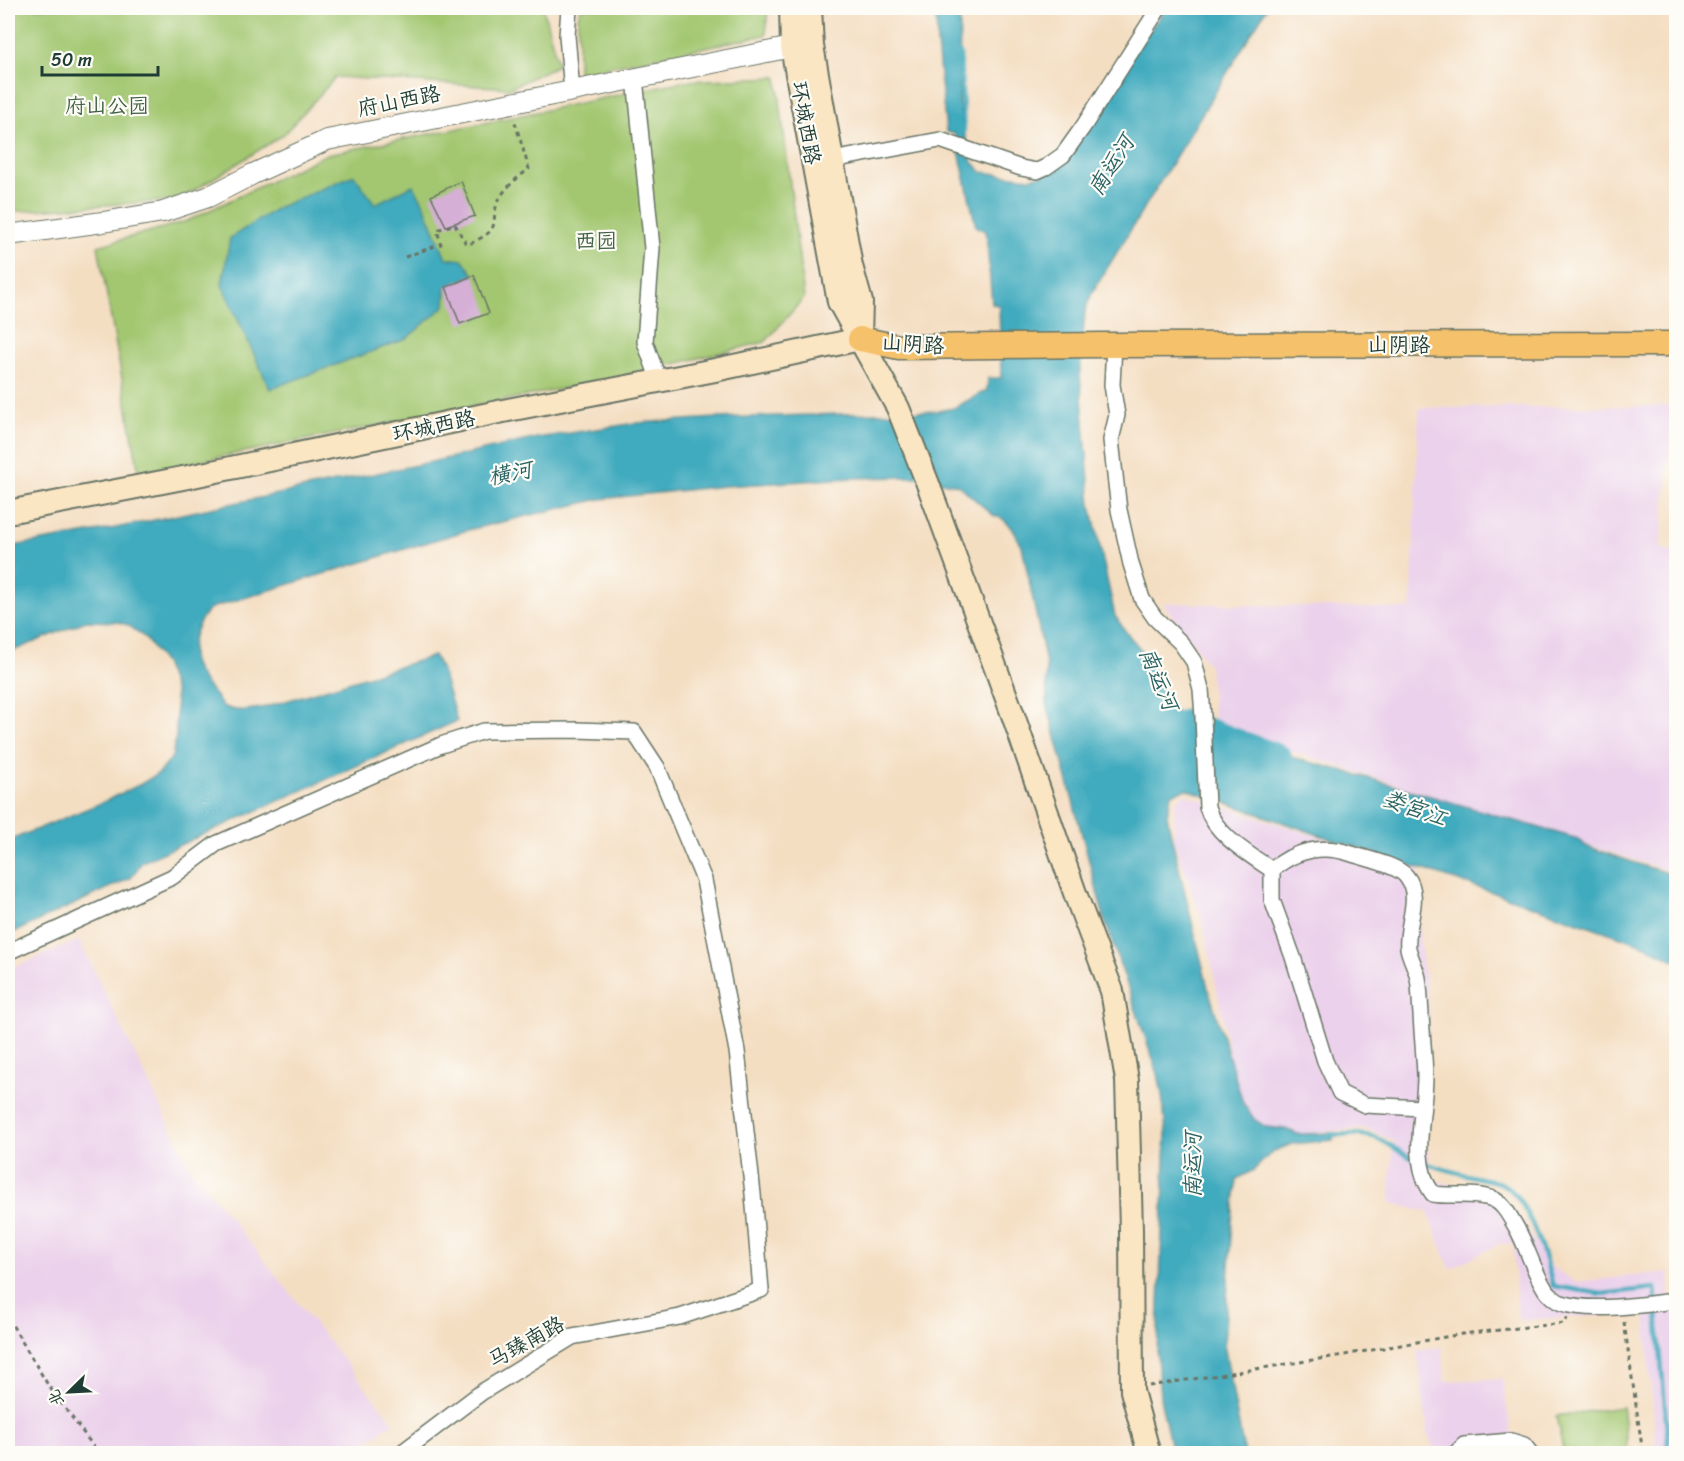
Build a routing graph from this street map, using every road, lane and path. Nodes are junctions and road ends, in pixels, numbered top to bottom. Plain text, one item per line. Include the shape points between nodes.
1 (569, 8) edge
2 (791, 8) edge
3 (810, 8) edge
4 (1160, 8) edge
5 (802, 46) junction
6 (635, 78) junction
7 (572, 91) junction
8 (509, 103) junction
9 (832, 160) junction
10 (8, 235) edge
11 (405, 257) dead end
12 (1677, 329) edge
13 (1084, 338) junction
14 (860, 339) junction
15 (1677, 344) edge
16 (1114, 345) junction
17 (659, 381) junction
18 (8, 512) edge
19 (1272, 870) junction
20 (8, 952) edge
21 (1422, 1108) junction
22 (1673, 1301) edge
23 (1572, 1305) junction
24 (1624, 1306) junction
25 (8, 1318) edge
26 (1154, 1385) dead end
27 (99, 1454) edge
28 (400, 1454) edge
29 (1149, 1454) edge
30 (1455, 1454) edge
31 (1531, 1454) edge
32 (1642, 1454) edge

1 - 7 street via 567,36
2 - 5 main road, 环城西路
3 - 5 main road, 环城西路
4 - 9 street via 1063,155 1046,167 1037,171 1021,168 940,140
5 - 6 street, 府山西路
5 - 9 main road, 环城西路
5 - 14 main road, 环城西路 via 838,302
6 - 7 street, 府山西路
6 - 17 street via 652,248 645,342
7 - 8 street, 府山西路
8 - 10 street, 府山西路 via 327,140 208,197 163,212
8 - 11 path via 529,169 497,203 490,234 466,244 455,224 446,226 437,230 441,244
9 - 14 main road, 环城西路 via 861,302
12 - 13 main road, 山阴路
13 - 14 main road, 山阴路 via 899,347
13 - 16 main road, 山阴路
14 - 17 main road, 环城西路
14 - 29 main road via 898,408 928,484 1112,991 1128,1080 1132,1391
15 - 16 main road, 山阴路
16 - 19 street via 1112,385 1117,415 1111,440 1119,510 1131,564 1142,599 1194,662 1203,717 1210,816 1216,827
17 - 18 main road, 环城西路
19 - 21 street via 1272,900 1325,1061 1340,1093 1365,1105
19 - 21 street via 1297,854 1318,848 1341,850 1400,870 1408,878 1413,894 1408,946 1418,977 1425,1076
20 - 28 street, 马臻南路 via 172,877 216,844 441,745 484,731 634,732 657,767 704,880 737,1051 761,1290 680,1317 572,1337 482,1392
21 - 23 street via 1423,1172 1433,1194 1494,1200 1507,1211 1546,1291 1560,1303
22 - 24 street
23 - 24 street
23 - 26 path via 1565,1323 1462,1334
24 - 32 path via 1623,1326
25 - 27 path via 48,1385
30 - 31 street via 1464,1445 1511,1441 1524,1445

